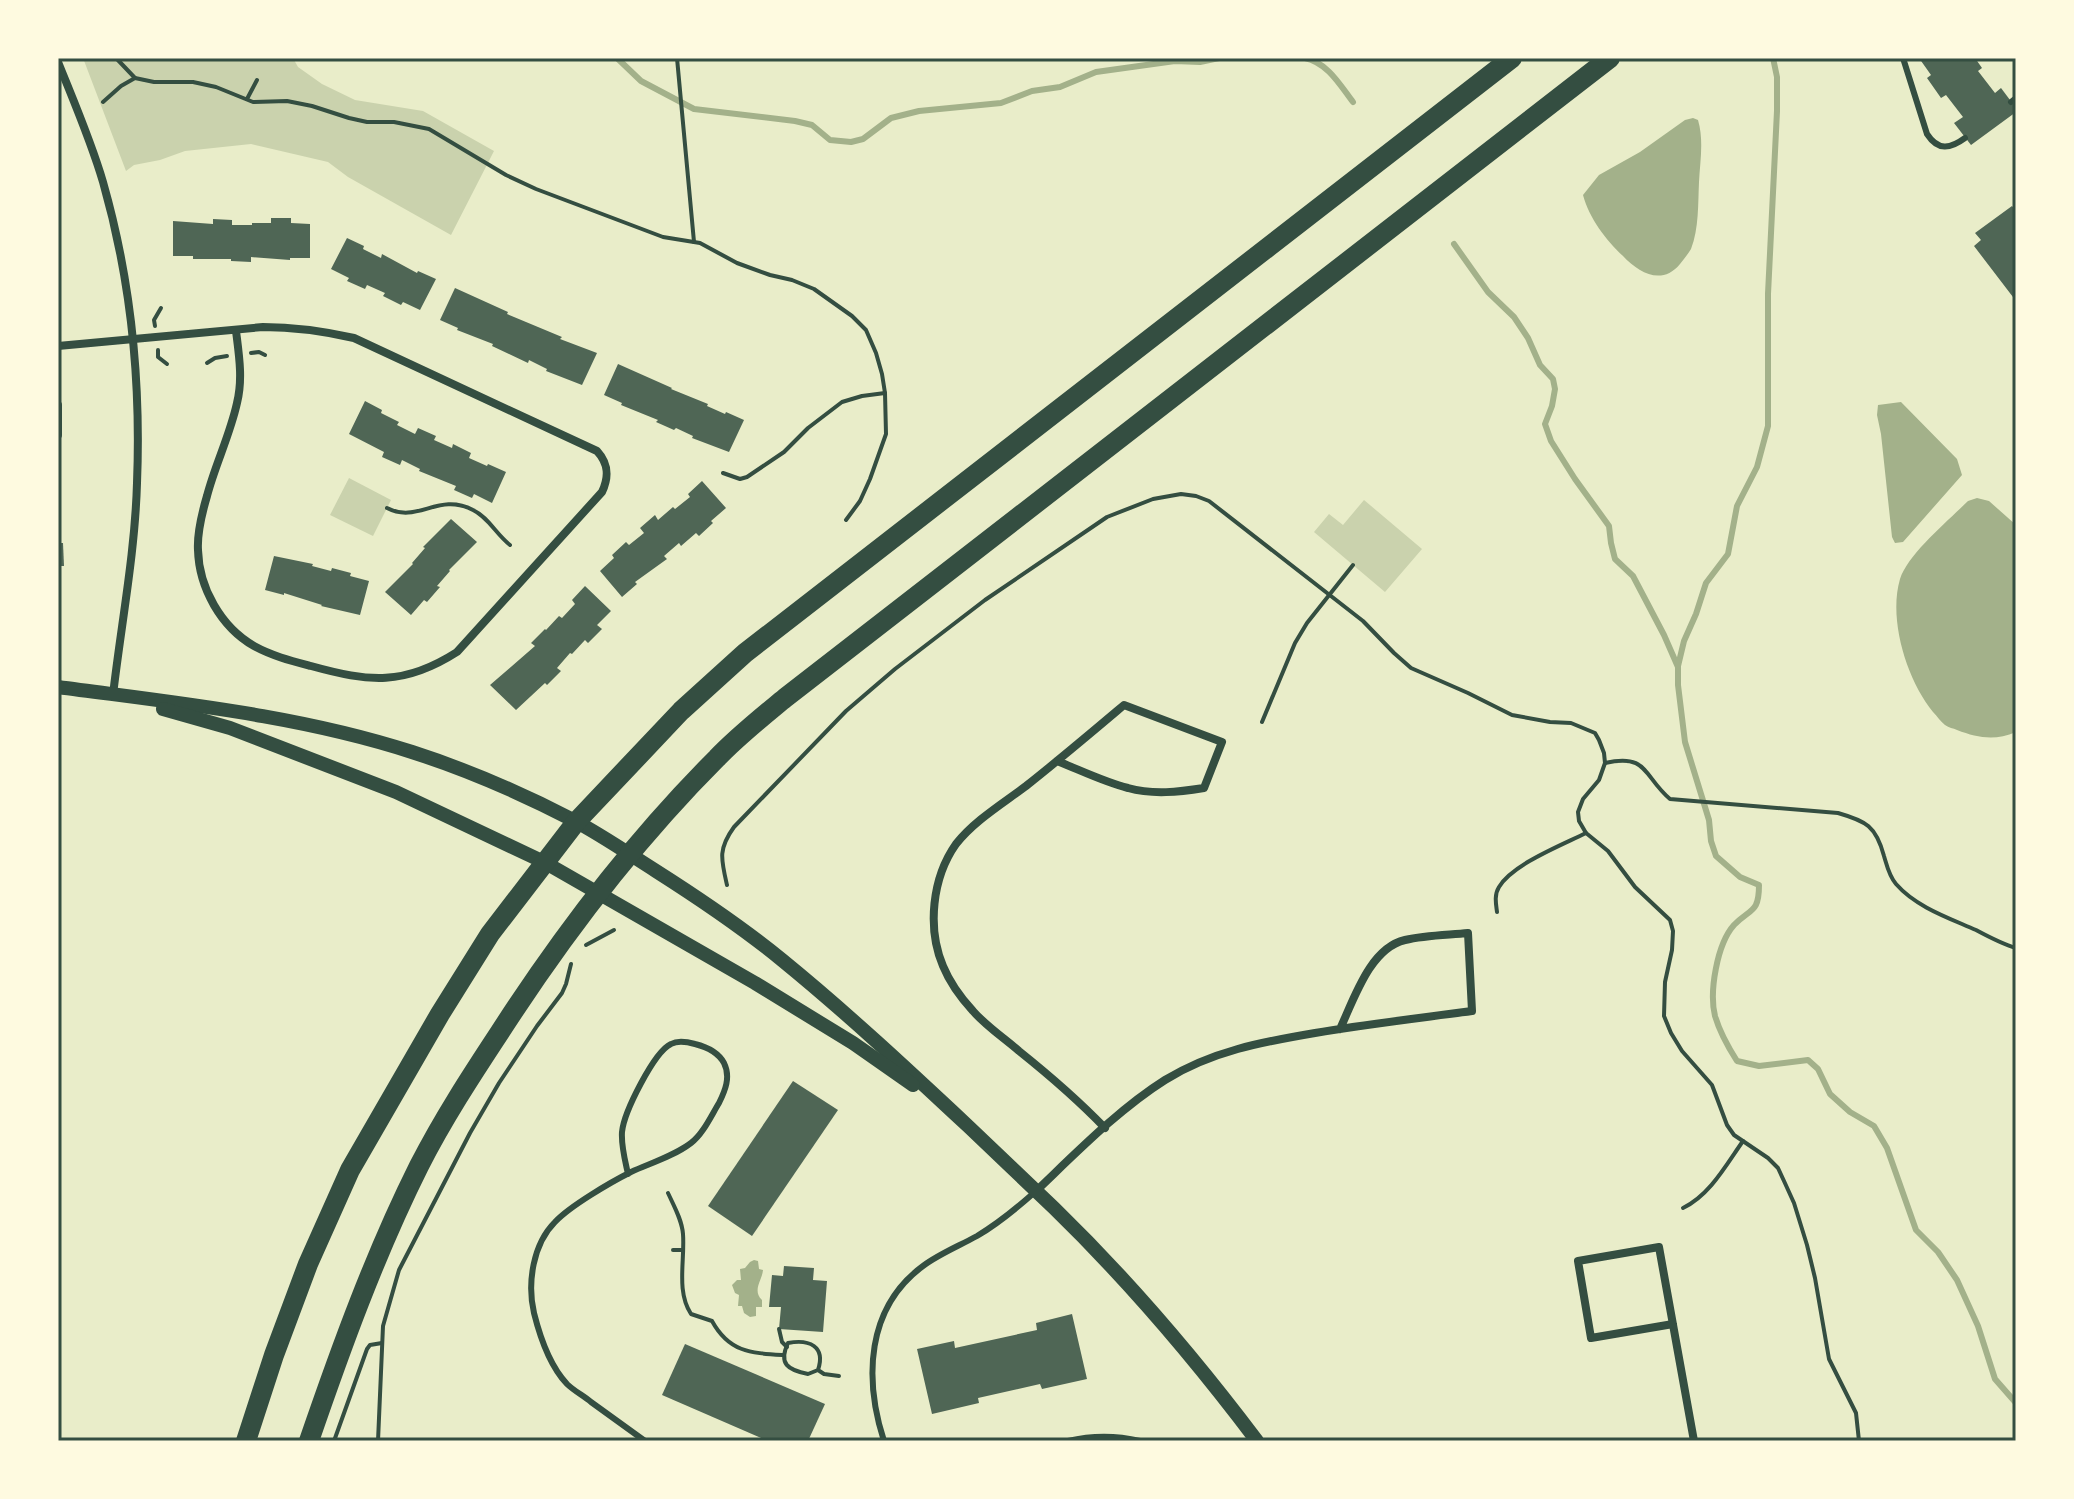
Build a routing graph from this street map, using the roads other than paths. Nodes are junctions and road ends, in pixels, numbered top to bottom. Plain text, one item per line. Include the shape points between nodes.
1 (1512, 58) edge
2 (1610, 58) edge
3 (1903, 58) edge
4 (58, 62) edge
5 (1965, 138) dead end
6 (236, 331) junction
7 (134, 338) junction
8 (58, 346) edge
9 (58, 405) edge
10 (58, 435) edge
11 (58, 687) edge
12 (113, 695) junction
13 (1057, 761) junction
14 (576, 822) junction
15 (628, 854) junction
16 (544, 862) junction
17 (598, 891) junction
18 (1340, 1029) junction
19 (953, 1112) junction
20 (1105, 1128) junction
21 (628, 1174) junction
22 (1036, 1191) junction
23 (1673, 1324) junction
24 (246, 1441) edge
25 (309, 1441) edge
26 (645, 1441) edge
27 (884, 1441) edge
28 (1068, 1441) edge
29 (1140, 1441) edge
30 (1257, 1441) edge
31 (1694, 1441) edge

1 - 14 main road via 745,653 681,711
2 - 15 main road via 785,698 718,756
3 - 5 lane via 1931,141 1946,147
4 - 7 street via 102,181
6 - 6 street via 291,327 354,338 597,451 605,459 607,481 457,652 429,668 369,679 278,657 232,631 207,592 200,569 207,496 237,403
6 - 7 street
7 - 8 street
7 - 12 street via 137,485
9 - 10 street
11 - 12 street
12 - 14 street via 326,728 412,752
12 - 16 street via 230,728 330,766
13 - 13 street via 1124,705 1222,742 1204,788 1181,792 1129,789
13 - 20 street via 956,845 938,884 936,941 942,965 974,1013
14 - 15 street
14 - 16 main road
15 - 17 main road
15 - 19 street via 780,958
16 - 17 street
16 - 24 main road via 490,934 350,1170 308,1264
17 - 19 street via 853,1043
17 - 25 main road via 446,1115 366,1284
18 - 18 street via 1472,1011 1468,933 1403,940 1387,948 1374,961
18 - 20 street via 1256,1043 1195,1065 1165,1080
19 - 22 street
20 - 22 street
21 - 21 lane via 693,1142 710,1119 728,1073 715,1051 686,1042 673,1043 660,1053 625,1118
21 - 26 lane via 554,1222 536,1256 532,1304 548,1356 566,1383
22 - 27 lane via 1007,1217 922,1266 889,1304 872,1356
22 - 30 street via 1173,1337
23 - 23 street via 1659,1247 1578,1261 1591,1338
23 - 31 street
28 - 29 lane via 1107,1435

